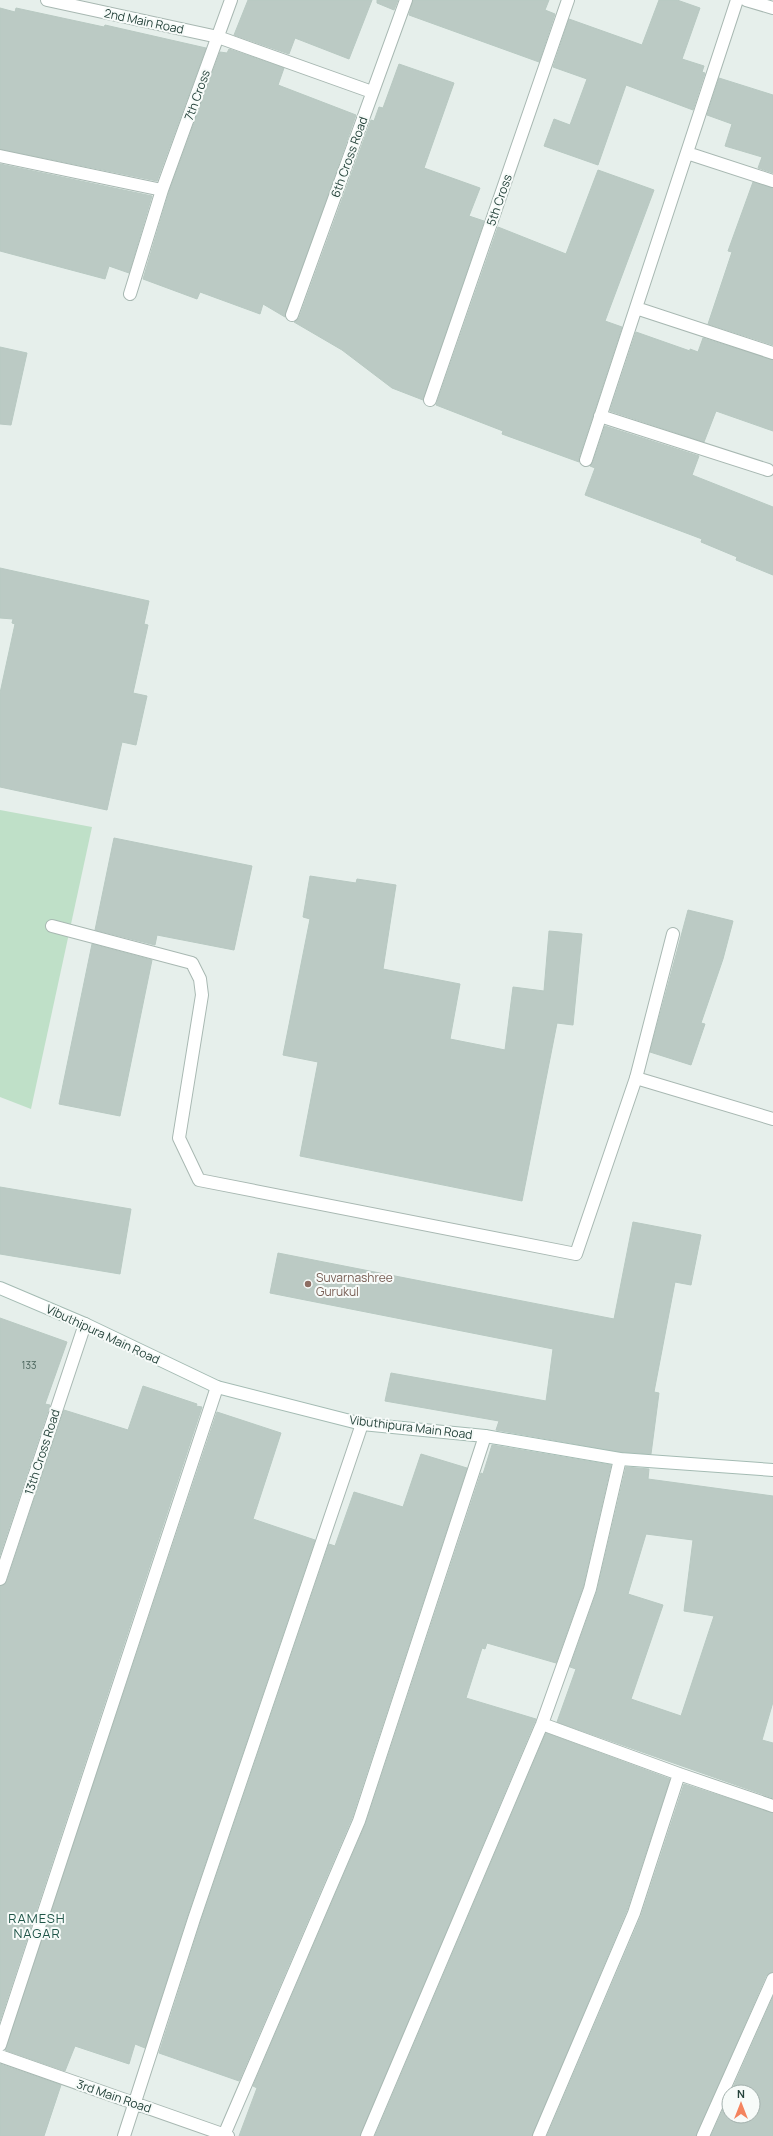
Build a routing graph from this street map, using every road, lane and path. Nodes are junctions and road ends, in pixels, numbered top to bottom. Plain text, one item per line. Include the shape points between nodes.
1 (47, 0) edge
2 (231, 0) edge
3 (406, 0) edge
4 (568, 0) edge
5 (737, 0) edge
6 (746, 0) edge
7 (773, 8) edge
8 (218, 37) junction
9 (372, 92) junction
10 (687, 153) junction
11 (0, 157) edge
12 (773, 181) edge
13 (162, 190) junction
14 (130, 294) dead end
15 (636, 308) junction
16 (292, 315) dead end
17 (773, 353) edge
18 (430, 400) dead end
19 (600, 416) junction
20 (586, 460) dead end
21 (768, 470) dead end
22 (52, 926) dead end
23 (673, 934) dead end
24 (636, 1078) junction
25 (773, 1119) edge
26 (0, 1288) edge
27 (85, 1324) junction
28 (217, 1387) junction
29 (362, 1424) junction
30 (485, 1436) junction
31 (620, 1460) junction
32 (773, 1470) edge
33 (0, 1579) edge
34 (542, 1724) junction
35 (679, 1774) junction
36 (773, 1806) edge
37 (773, 1979) edge
38 (0, 2045) edge
39 (0, 2056) edge
40 (135, 2103) junction
41 (226, 2135) edge
42 (124, 2136) edge
43 (367, 2136) edge
44 (539, 2136) edge
45 (703, 2136) edge

1 - 8 street, 2nd Main Road
2 - 8 street, 7th Cross
3 - 9 street, 6th Cross Road
4 - 18 street, 5th Cross
5 - 10 street
6 - 7 street
8 - 9 street, 2nd Main Road
8 - 13 street, 7th Cross
9 - 16 street, 6th Cross Road
10 - 12 street
10 - 15 street
11 - 13 street
13 - 14 street, 7th Cross
15 - 17 street
15 - 19 street
19 - 20 street
19 - 21 street
22 - 24 street via 192,963 200,979 202,996 179,1138 198,1180 576,1254
23 - 24 street
24 - 25 street
26 - 27 street, Vibuthipura Main Road
27 - 28 street, Vibuthipura Main Road
27 - 33 street, 13th Cross Road
28 - 29 street, Vibuthipura Main Road
28 - 38 street
29 - 30 street, Vibuthipura Main Road
29 - 40 street
30 - 31 street, Vibuthipura Main Road
30 - 41 street via 359,1822
31 - 32 street, Vibuthipura Main Road
31 - 34 street via 590,1589
34 - 35 street
34 - 43 street
35 - 36 street
35 - 44 street via 634,1913
37 - 45 street
39 - 40 street, 3rd Main Road
40 - 41 street, 3rd Main Road
40 - 42 street

